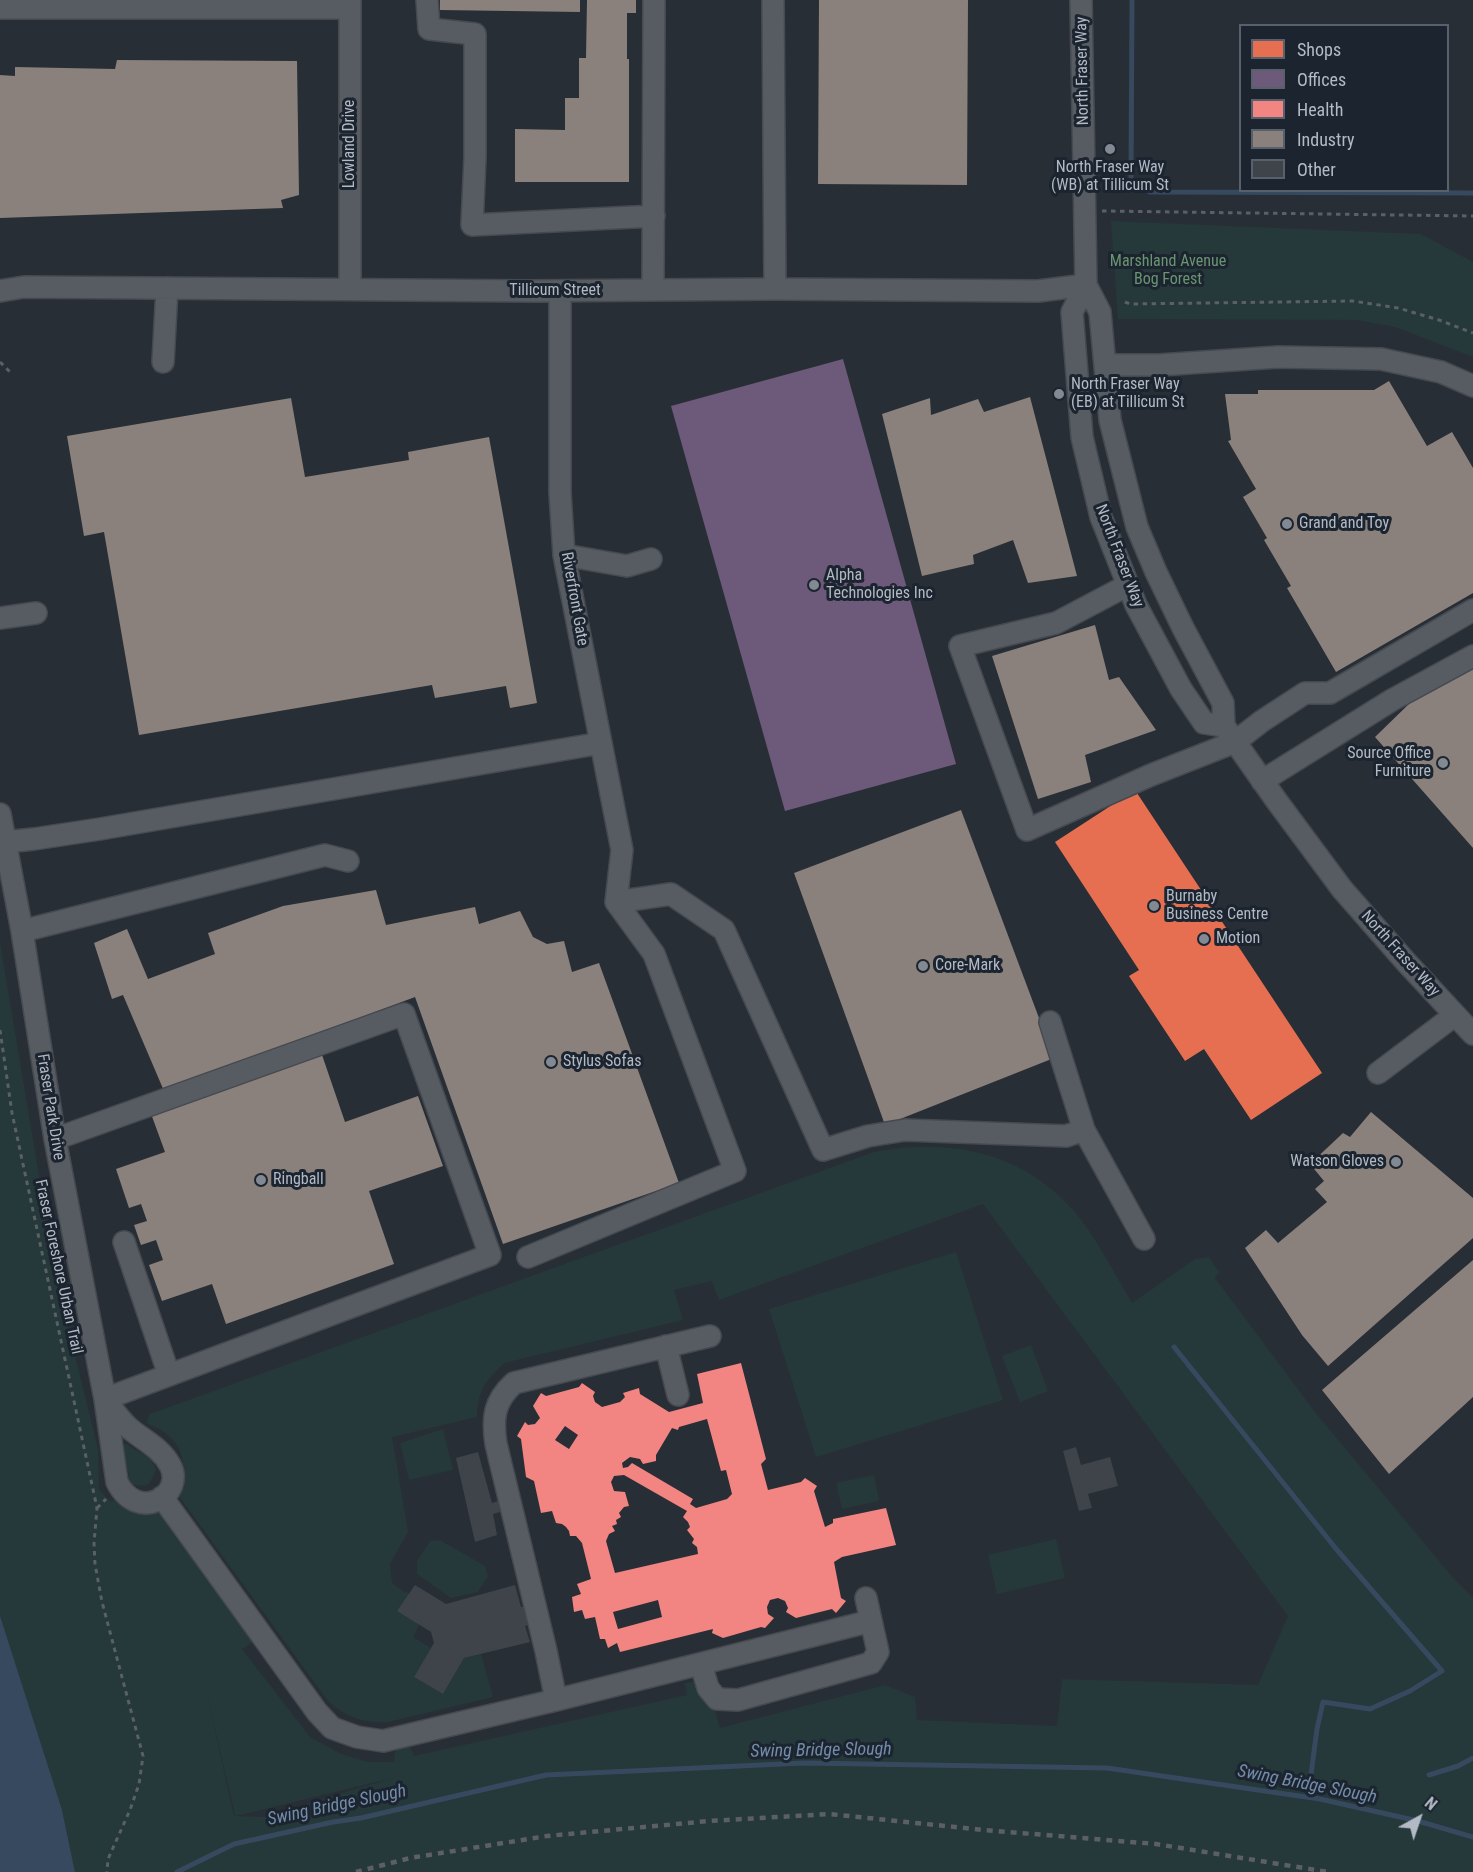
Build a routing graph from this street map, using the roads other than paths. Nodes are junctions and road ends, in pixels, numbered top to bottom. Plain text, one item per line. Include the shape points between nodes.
1 (427, 0) edge
2 (654, 0) edge
3 (773, 0) edge
4 (1081, 0) edge
5 (350, 4) edge
6 (0, 8) edge
7 (654, 216) junction
8 (1086, 285) junction
9 (167, 288) junction
10 (350, 289) junction
11 (653, 289) junction
12 (775, 289) junction
13 (0, 291) edge
14 (560, 291) junction
15 (163, 362) dead end
16 (1105, 365) junction
17 (1473, 386) edge
18 (564, 555) junction
19 (651, 559) dead end
20 (1128, 585) junction
21 (1473, 610) edge
22 (36, 613) dead end
23 (0, 618) edge
24 (1473, 656) edge
25 (1229, 734) junction
26 (601, 743) junction
27 (1262, 781) junction
28 (0, 814) edge
29 (5, 842) junction
30 (348, 861) dead end
31 (616, 902) junction
32 (22, 931) junction
33 (1455, 1015) junction
34 (1050, 1022) dead end
35 (1473, 1034) edge
36 (1378, 1073) dead end
37 (1084, 1130) junction
38 (55, 1138) junction
39 (1144, 1239) dead end
40 (124, 1242) dead end
41 (528, 1257) dead end
42 (710, 1336) dead end
43 (666, 1346) junction
44 (169, 1375) junction
45 (678, 1395) dead end
46 (105, 1400) junction
47 (162, 1497) junction
48 (866, 1598) dead end
49 (871, 1622) junction
50 (701, 1664) junction
51 (555, 1700) junction

1 - 7 street via 429,29 475,34 472,225
2 - 7 street
3 - 12 street
4 - 8 street, North Fraser Way
5 - 6 street
5 - 10 street, Lowland Drive
7 - 11 street
8 - 12 street, Tillicum Street via 1038,291
8 - 16 street, North Fraser Way via 1100,312
8 - 20 street, North Fraser Way via 1072,312 1082,437 1101,517
9 - 10 street, Tillicum Street
9 - 13 street, Tillicum Street via 24,287
9 - 15 street
10 - 14 street, Tillicum Street
11 - 12 street, Tillicum Street
11 - 14 street, Tillicum Street
14 - 18 street, Riverfront Gate via 560,493
16 - 17 street via 1278,357 1381,359 1441,372
16 - 25 street, North Fraser Way via 1110,420 1137,528 1183,628 1224,703
18 - 19 street via 627,566
18 - 26 street, Riverfront Gate
20 - 25 street, North Fraser Way via 1181,689 1204,723
20 - 25 street via 1056,622 960,646 1027,830 1151,775
21 - 25 street via 1330,693 1305,693 1262,720
22 - 23 street
24 - 27 street via 1392,700
25 - 27 street, North Fraser Way
26 - 29 street
26 - 31 street, Riverfront Gate via 622,850
27 - 33 street, North Fraser Way via 1342,889
28 - 29 street, Fraser Park Drive
29 - 32 street, Fraser Park Drive
30 - 32 street via 325,855
31 - 37 street via 671,894 724,930 824,1150 868,1136 905,1130 1066,1136
31 - 41 street via 654,954 735,1171
32 - 38 street, Fraser Park Drive
33 - 35 street, North Fraser Way
33 - 36 street
34 - 37 street
37 - 39 street
38 - 44 street via 404,1014 490,1255
38 - 46 street, Fraser Park Drive
40 - 44 street
42 - 43 street
43 - 45 street
43 - 51 street via 514,1383 502,1394 496,1409 496,1444
44 - 46 street
46 - 47 street, Fraser Park Drive via 127,1427 164,1454 174,1473 169,1491
46 - 47 street, Fraser Park Drive via 117,1482 122,1491 136,1502 154,1502
47 - 51 street via 332,1728 383,1741
48 - 49 street
49 - 50 street
49 - 50 street via 878,1652 871,1663 738,1700 717,1699 708,1688
50 - 51 street

